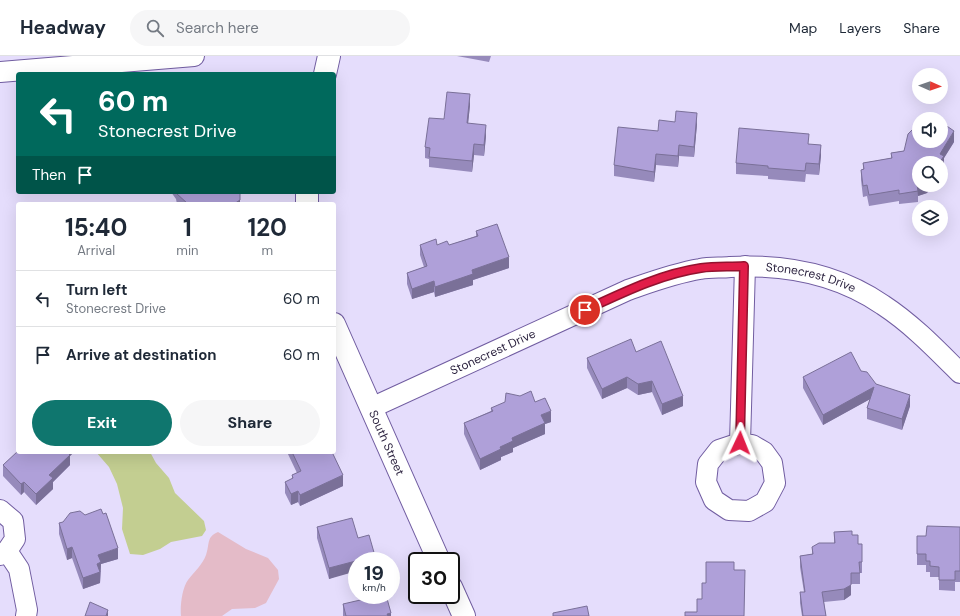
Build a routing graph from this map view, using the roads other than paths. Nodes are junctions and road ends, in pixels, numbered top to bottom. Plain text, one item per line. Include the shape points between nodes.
1 (194, 56) edge
2 (329, 56) edge
3 (0, 72) edge
4 (325, 72) edge
5 (744, 266) junction
6 (336, 329) edge
7 (960, 373) edge
8 (371, 408) junction
9 (740, 443) dead end
10 (0, 510) edge
11 (436, 552) edge
12 (3, 553) edge
13 (459, 604) edge
14 (26, 616) edge
15 (464, 616) edge

1 - 3 street
2 - 4 street
5 - 7 street, Stonecrest Drive via 789,268 812,273 871,297 896,313
5 - 8 street, Stonecrest Drive via 701,268 628,290
5 - 9 street
6 - 8 street, South Street
8 - 11 street, South Street
10 - 12 street via 13,521 15,539
12 - 14 street via 19,569
13 - 15 street

